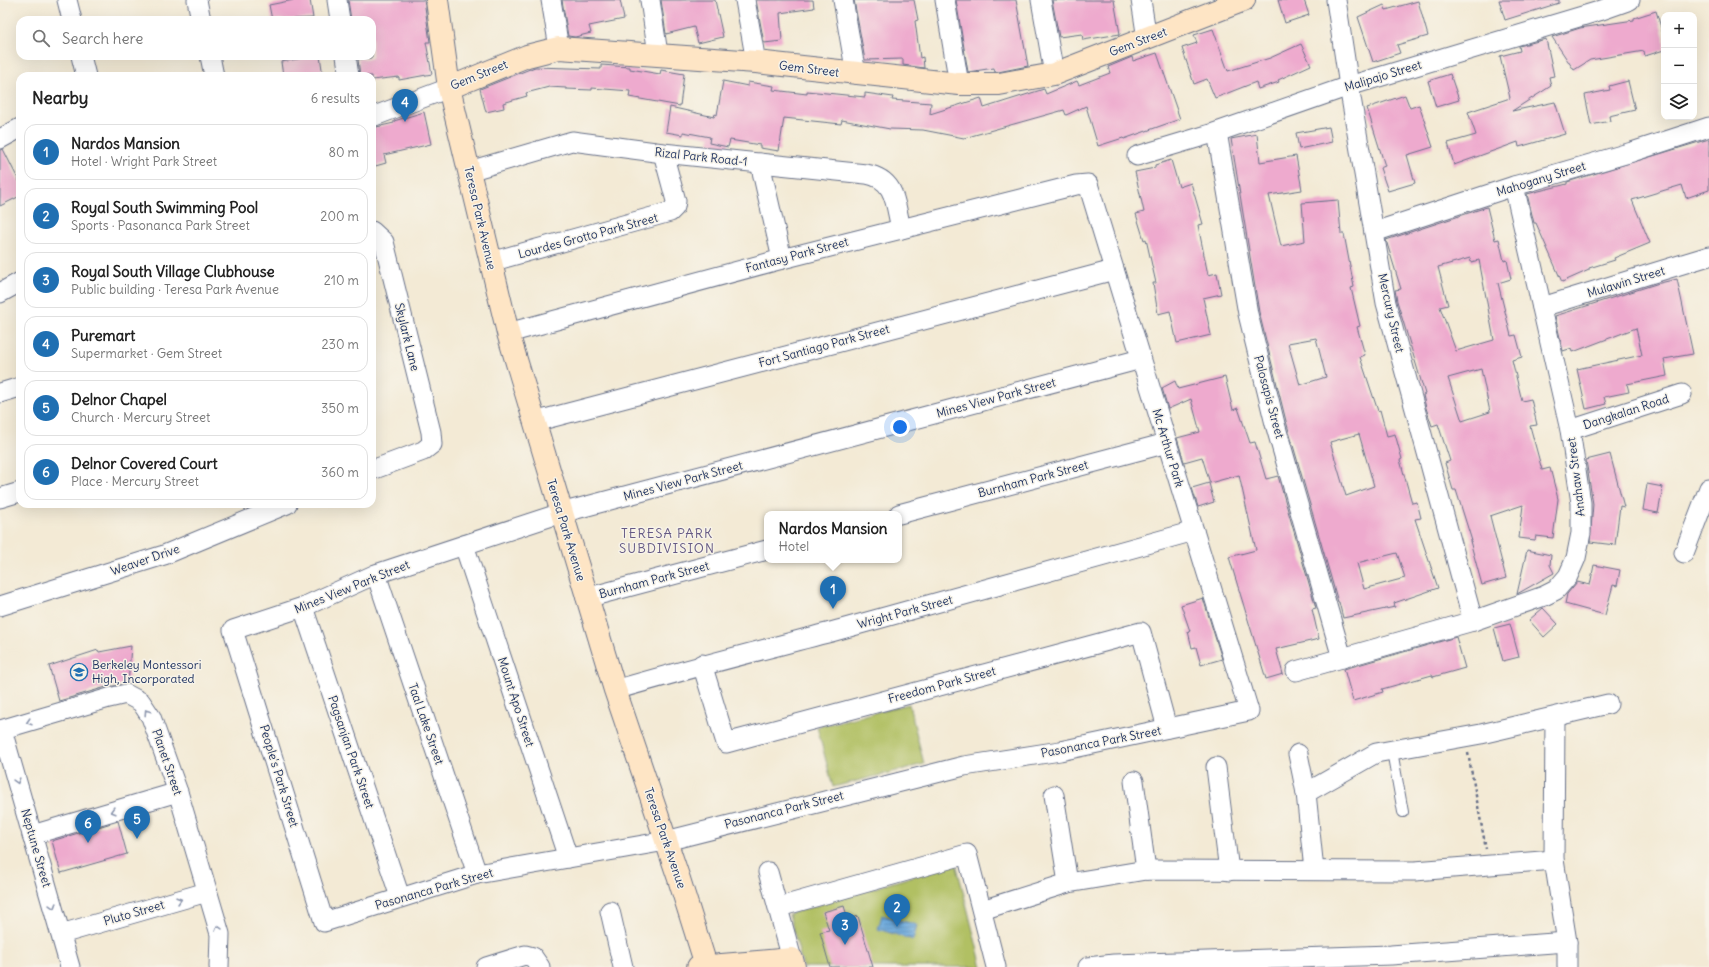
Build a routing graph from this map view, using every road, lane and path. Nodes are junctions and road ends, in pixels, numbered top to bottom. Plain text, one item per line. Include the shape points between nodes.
1 (67, 0) edge
2 (196, 0) edge
3 (337, 0) edge
4 (437, 0) edge
5 (551, 0) edge
6 (650, 0) edge
7 (745, 0) edge
8 (843, 0) edge
9 (945, 0) edge
10 (1041, 0) edge
11 (1140, 0) edge
12 (1336, 0) edge
13 (1630, 0) edge
14 (1239, 1) edge
15 (71, 16) edge
16 (200, 16) edge
17 (339, 16) edge
18 (1147, 39) junction
19 (558, 48) junction
20 (658, 54) junction
21 (82, 60) edge
22 (347, 60) edge
23 (756, 62) junction
24 (85, 72) edge
25 (348, 72) edge
26 (856, 74) junction
27 (1054, 74) junction
28 (960, 84) junction
29 (1349, 86) junction
30 (449, 88) junction
31 (376, 115) edge
32 (1709, 127) edge
33 (16, 130) edge
34 (1218, 132) junction
35 (0, 139) edge
36 (664, 153) junction
37 (1137, 156) dead end
38 (760, 163) junction
39 (469, 171) junction
40 (1088, 184) joint
41 (1514, 186) junction
42 (902, 229) junction
43 (1374, 232) junction
44 (376, 234) edge
45 (1709, 256) edge
46 (782, 259) junction
47 (490, 262) junction
48 (1114, 270) junction
49 (16, 284) edge
50 (0, 293) edge
51 (1542, 307) junction
52 (508, 333) junction
53 (1141, 359) junction
54 (16, 388) edge
55 (0, 393) edge
56 (1682, 394) dead end
57 (534, 422) junction
58 (1570, 430) junction
59 (1167, 443) junction
60 (376, 469) edge
61 (1709, 488) edge
62 (16, 493) edge
63 (0, 498) edge
64 (277, 508) edge
65 (561, 513) junction
66 (902, 513) edge
67 (1194, 531) junction
68 (464, 545) junction
69 (764, 551) edge
70 (1684, 553) dead end
71 (376, 574) junction
72 (586, 598) junction
73 (0, 606) edge
74 (303, 607) junction
75 (1473, 621) junction
76 (233, 630) joint
77 (1342, 658) junction
78 (702, 664) junction
79 (1296, 671) dead end
80 (615, 690) junction
81 (1608, 704) dead end
82 (1249, 711) joint
83 (1555, 718) junction
84 (1167, 728) junction
85 (1, 730) edge
86 (1465, 737) junction
87 (1392, 751) junction
88 (1298, 754) dead end
89 (1216, 767) dead end
90 (1134, 781) dead end
91 (178, 792) junction
92 (1306, 793) junction
93 (1054, 795) dead end
94 (1403, 812) dead end
95 (32, 835) junction
96 (666, 841) junction
97 (568, 858) junction
98 (1554, 860) junction
99 (1489, 865) junction
100 (1146, 870) junction
101 (1314, 870) junction
102 (1229, 871) junction
103 (768, 872) dead end
104 (477, 874) junction
105 (1068, 883) junction
106 (207, 892) junction
107 (400, 897) junction
108 (779, 907) junction
109 (982, 910) junction
110 (610, 911) dead end
111 (324, 922) joint
112 (61, 934) junction
113 (1567, 942) junction
114 (793, 963) edge
115 (702, 966) edge
116 (1126, 966) edge
117 (70, 967) edge
118 (219, 967) edge
119 (486, 967) edge
120 (540, 967) edge
121 (623, 967) edge
122 (996, 967) edge
123 (1088, 967) edge
124 (1567, 967) edge

1 - 15 street
2 - 16 street
3 - 17 street
4 - 30 street, Teresa Park Avenue
5 - 19 street
6 - 20 street
7 - 23 street
8 - 26 street
9 - 28 street
10 - 27 street
11 - 18 street
12 - 29 street, Mercury Street
13 - 29 street, Malipajo Street
14 - 18 street, Gem Street
18 - 27 street, Gem Street
19 - 20 street, Gem Street
19 - 30 street, Gem Street via 527,56
20 - 23 street, Gem Street
21 - 24 street
22 - 25 street
23 - 26 street, Gem Street
26 - 28 street, Gem Street
27 - 28 street, Gem Street via 999,84
29 - 34 street, Malipajo Street
29 - 43 street, Mercury Street
30 - 31 street, Gem Street
30 - 39 street, Teresa Park Avenue
32 - 41 street, Mahogany Street
33 - 35 street
34 - 37 street, Malipajo Street
34 - 77 street, Palosapis Street via 1248,314 1275,424
36 - 38 street, Rizal Park Road-1
36 - 39 street, Rizal Park Road-1 via 572,140
36 - 47 street, Lourdes Grotto Park Street via 676,201 670,212
38 - 42 street, Rizal Park Road-1 via 876,176 885,180 891,190
38 - 46 street
39 - 47 street, Teresa Park Avenue
40 - 42 street, Fantasy Park Street
40 - 48 street, Mc Arthur Park
41 - 43 street, Mahogany Street
41 - 51 street, Anahaw Street
42 - 46 street, Fantasy Park Street
43 - 75 street, Mercury Street via 1386,303
44 - 60 street, Skylark Lane via 384,242 432,444 423,452
45 - 51 street, Mulawin Street
46 - 52 street, Fantasy Park Street
47 - 52 street, Teresa Park Avenue
48 - 53 street, Mc Arthur Park
48 - 57 street, Fort Santiago Park Street
49 - 50 street
51 - 58 street, Anahaw Street
52 - 57 street, Teresa Park Avenue
53 - 59 street, Mc Arthur Park
53 - 65 street, Mines View Park Street
54 - 55 street
56 - 58 street, Dangkalan Road
57 - 65 street, Teresa Park Avenue
58 - 75 street, Anahaw Street via 1581,503 1581,533 1576,558 1568,576 1556,590 1544,596
59 - 66 street, Burnham Park Street
59 - 67 street, Mc Arthur Park
61 - 70 street
62 - 63 street
64 - 73 street, Weaver Drive via 164,555
65 - 68 street, Mines View Park Street
65 - 72 street, Teresa Park Avenue
67 - 78 street, Wright Park Street via 757,652
67 - 82 street, Mc Arthur Park
68 - 71 street, Mines View Park Street
68 - 97 street, Mount Apo Street
69 - 72 street, Burnham Park Street
71 - 74 street, Mines View Park Street
71 - 104 street, Taal Lake Street
72 - 80 street, Teresa Park Avenue
74 - 76 street, Mines View Park Street
74 - 107 street, Pagsanjan Park Street
75 - 77 street, Anahaw Street
76 - 111 street, People's Park Street
77 - 79 street, Anahaw Street
78 - 80 street, Wright Park Street
78 - 84 street, Freedom Park Street via 726,743 1141,632
80 - 96 street, Teresa Park Avenue
81 - 83 street
82 - 84 street, Pasonanca Park Street
83 - 86 street
83 - 98 street
84 - 96 street, Pasonanca Park Street via 1060,751 964,766
91 -> 85 street, Planet Street via 151,717 141,702 126,694
85 -> 95 street, Neptune Street
86 - 87 street
86 - 99 path
87 - 92 street via 1376,753
87 - 94 lane
88 - 92 street
89 - 102 street
90 - 100 street
91 -> 95 street
91 - 106 street, Planet Street
92 - 101 street
93 - 105 street
95 -> 112 street, Neptune Street
96 - 97 street, Pasonanca Park Street
96 - 115 street, Teresa Park Avenue
97 - 104 street, Pasonanca Park Street
98 - 99 street
98 - 113 street
99 - 101 street via 1415,871
100 - 102 street
100 - 105 street
101 - 102 street
103 - 108 street
104 - 107 street, Pasonanca Park Street
105 - 109 street
112 -> 106 street, Pluto Street
118 -> 106 street, Planet Street via 220,934
107 - 111 street, Pasonanca Park Street
108 - 109 street via 967,854
108 - 114 street
109 - 122 street
110 - 121 street
112 - 117 street, Neptune Street
113 - 116 street via 1391,955
113 - 124 street
114 - 115 street
116 - 123 street via 1114,964
119 - 120 street via 525,955 534,957

